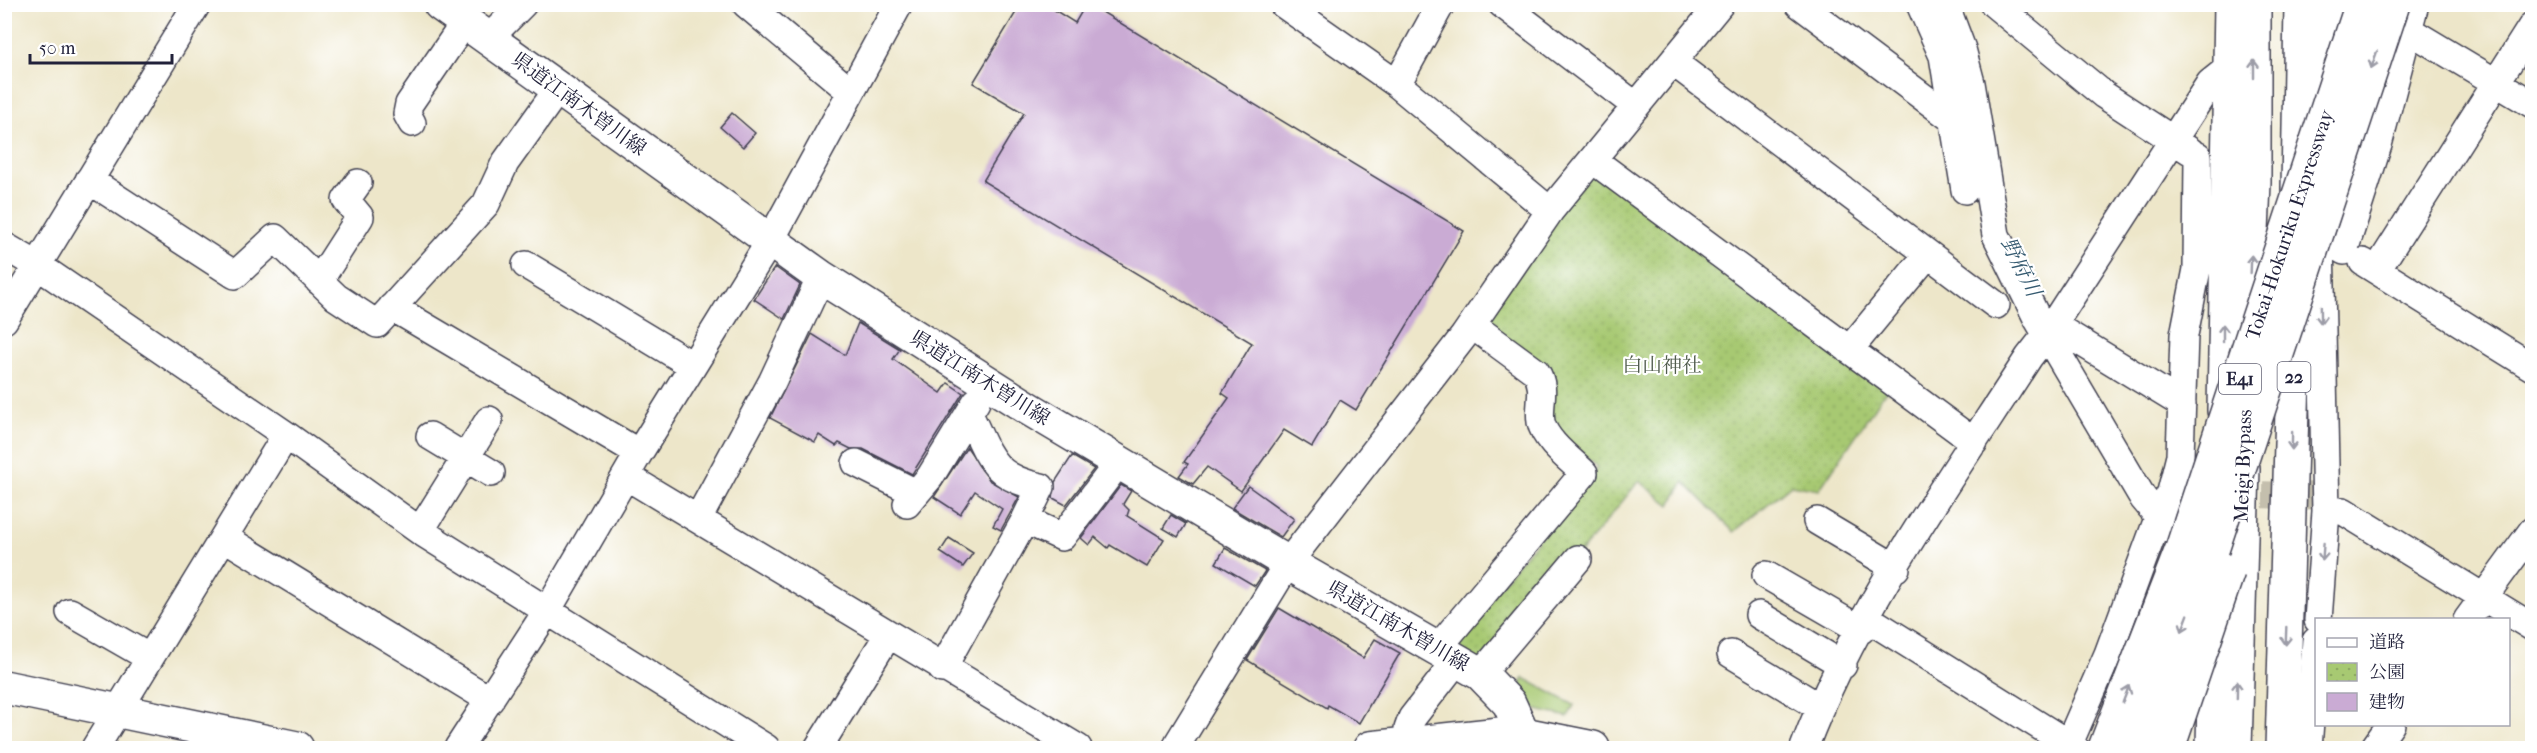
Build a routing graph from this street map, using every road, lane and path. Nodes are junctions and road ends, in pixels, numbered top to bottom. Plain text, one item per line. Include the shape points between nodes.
1 (197, 4) edge
2 (523, 4) edge
3 (746, 4) edge
4 (899, 4) edge
5 (1283, 4) edge
6 (1441, 4) edge
7 (1502, 4) edge
8 (1799, 4) edge
9 (1920, 4) edge
10 (1945, 4) edge
11 (1994, 4) edge
12 (2228, 4) edge
13 (2254, 4) edge
14 (2301, 4) edge
15 (2328, 4) edge
16 (2357, 4) edge
17 (2362, 4) edge
18 (1714, 7) edge
19 (2406, 12) edge
20 (465, 22) edge
21 (2532, 26) edge
22 (1673, 62) junction
23 (2225, 70) junction
24 (2498, 82) junction
25 (1397, 84) junction
26 (558, 89) junction
27 (851, 92) junction
28 (2532, 104) edge
29 (1636, 106) junction
30 (1955, 121) junction
31 (412, 123) dead end
32 (2175, 141) junction
33 (2211, 159) junction
34 (1593, 160) junction
35 (2339, 164) junction
36 (89, 180) junction
37 (358, 183) dead end
38 (1965, 190) dead end
39 (1550, 211) junction
40 (770, 241) junction
41 (4, 246) edge
42 (2332, 252) junction
43 (1928, 254) junction
44 (38, 265) junction
45 (525, 265) dead end
46 (2377, 270) junction
47 (821, 277) junction
48 (319, 281) junction
49 (1996, 305) dead end
50 (392, 307) junction
51 (4, 320) edge
52 (1472, 325) junction
53 (2044, 338) junction
54 (1849, 350) junction
55 (692, 365) junction
56 (2532, 367) edge
57 (987, 383) junction
58 (2182, 404) junction
59 (969, 414) junction
60 (489, 420) dead end
61 (286, 435) junction
62 (430, 436) dead end
63 (1974, 442) junction
64 (639, 453) junction
65 (465, 458) junction
66 (1119, 462) junction
67 (856, 463) dead end
68 (491, 473) dead end
69 (626, 476) junction
70 (2323, 501) junction
71 (698, 519) junction
72 (1026, 520) junction
73 (1817, 521) dead end
74 (420, 531) junction
75 (2532, 531) edge
76 (2159, 536) junction
77 (225, 538) junction
78 (1578, 559) dead end
79 (1288, 563) junction
80 (1896, 568) junction
81 (1766, 575) dead end
82 (2484, 596) junction
83 (548, 611) junction
84 (70, 612) dead end
85 (1759, 615) dead end
86 (2318, 618) edge
87 (2468, 618) edge
88 (1864, 624) junction
89 (2532, 627) edge
90 (888, 635) junction
91 (1731, 654) dead end
92 (2315, 654) edge
93 (150, 658) junction
94 (1459, 661) junction
95 (1843, 665) junction
96 (942, 669) junction
97 (4, 687) edge
98 (490, 700) junction
99 (1821, 708) junction
100 (118, 709) junction
101 (1523, 741) edge
102 (1410, 743) junction
103 (2070, 747) edge
104 (95, 748) edge
105 (297, 748) edge
106 (458, 748) edge
107 (766, 748) edge
108 (818, 748) edge
109 (1078, 748) edge
110 (1178, 748) edge
111 (1370, 748) edge
112 (1593, 748) edge
113 (1804, 748) edge
114 (2105, 748) edge
115 (2138, 748) edge
116 (2168, 748) edge
117 (2210, 748) edge
118 (2235, 748) edge
119 (2282, 748) edge
120 (2308, 748) edge

1 - 36 street
2 - 20 street
3 - 27 street
4 - 27 street
5 - 25 street
6 - 25 street
7 - 29 street
8 - 30 street
9 - 30 street via 1943,56
10 - 53 street via 1971,83 1996,235
11 - 32 street via 2104,95
12 - 23 street
118 -> 13 main road, Meigi Bypass via 2254,182
14 -> 119 main road, 22
15 - 42 street
16 - 19 street
114 -> 17 main road, Tokai-Hokuriku Expressway / E41, bridge via 2186,538
18 - 22 street
19 - 24 street
19 -> 35 main road, Tokai-Hokuriku Expressway / E41, bridge
19 - 42 street via 2378,145
20 - 26 main road, 県道江南木曽川線
20 - 31 street via 409,104 407,114
21 - 24 street
22 - 29 street
22 - 43 street
23 - 32 street via 2210,83
23 - 33 street
24 - 28 street
24 - 46 street
25 - 39 street
26 - 40 main road, 県道江南木曽川線
26 - 50 street via 504,163 486,204
27 - 40 street
29 - 34 street
30 - 38 street
32 - 33 street
32 - 53 street
33 - 58 street via 2184,335
117 -> 33 street via 2223,356
34 - 39 street
34 - 54 street
35 -> 115 main road, Tokai-Hokuriku Expressway / E41, bridge via 2212,551
35 - 116 main road, bridge via 2230,564
36 - 44 street
36 - 48 street via 235,275 275,238
37 - 48 street via 346,200 360,217
39 - 52 street
40 - 47 main road, 県道江南木曽川線
40 - 55 street
41 - 44 street
42 - 46 street
42 -> 70 street
43 - 49 street
43 - 54 street
44 - 51 street
44 - 61 street
45 - 55 street
46 - 56 street
47 - 57 main road, 県道江南木曽川線
47 - 71 street via 772,382
48 - 50 street via 377,324
50 - 64 street
52 - 79 street
52 - 94 street via 1536,372 1543,382 1541,422 1546,434 1584,473
53 - 58 street
53 - 63 street
53 - 76 street
54 - 63 street
55 - 64 street
57 - 59 street
57 - 66 main road, 県道江南木曽川線
58 - 76 street via 2181,493
59 - 67 street via 930,477 911,499
59 - 72 street via 995,468 1025,484 1041,487
60 - 65 street
61 - 74 street
61 - 77 street
62 - 65 street
63 - 80 street
64 - 69 street
65 - 68 street
65 - 74 street
66 - 72 street via 1062,537
66 - 79 main road, 県道江南木曽川線
69 - 71 street
69 - 83 street
70 - 82 street
70 -> 86 street
71 - 90 street
72 - 96 street
73 - 80 street
74 - 83 street
75 - 82 street
76 - 103 street
77 - 93 street
77 - 98 street
78 - 94 street
79 - 94 main road, 県道江南木曽川線
79 - 110 street
80 - 88 street
81 - 88 street
82 - 87 street
82 - 89 street
83 - 98 street
83 - 107 street
84 - 93 street
85 - 95 street
88 - 95 street
88 - 103 street
90 - 96 street
90 - 108 street
91 - 99 street
92 - 120 street
93 - 100 street
94 - 101 main road, 県道江南木曽川線 via 1509,703
94 - 102 street via 1412,718 1408,729
95 - 99 street
96 - 109 street
97 - 100 main road
98 - 106 street
99 - 113 street
100 - 104 street
100 - 105 main road
101 - 102 main road via 1500,734
101 - 112 main road
102 - 111 main road

